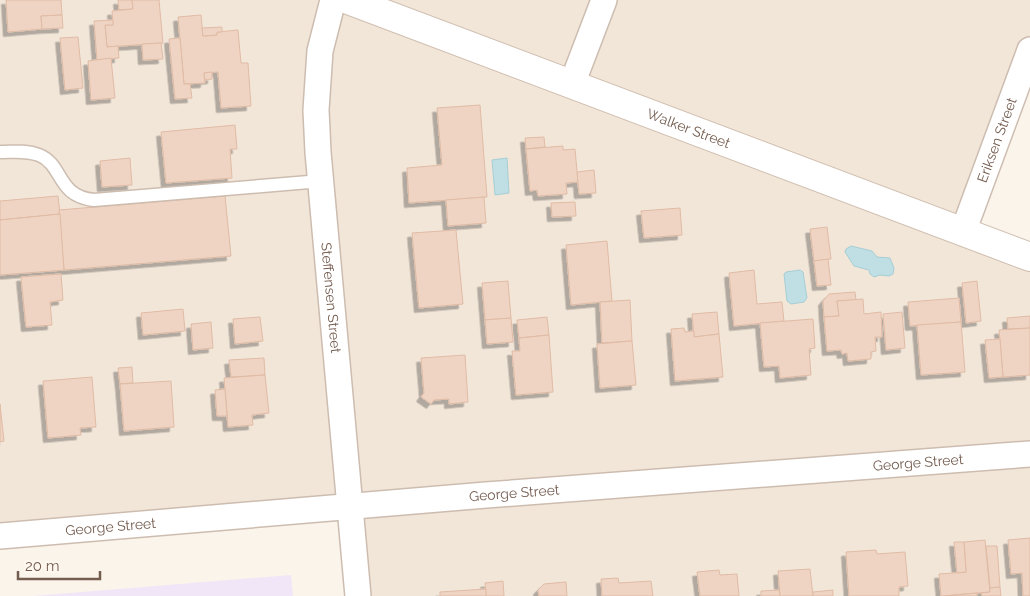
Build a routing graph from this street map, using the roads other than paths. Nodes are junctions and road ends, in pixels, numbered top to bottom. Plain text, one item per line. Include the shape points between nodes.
1 (333, 0) edge
2 (348, 0) edge
3 (604, 0) edge
4 (1030, 50) edge
5 (572, 84) junction
6 (0, 152) edge
7 (321, 181) junction
8 (963, 232) junction
9 (1030, 257) edge
10 (1030, 454) edge
11 (351, 507) junction
12 (0, 536) edge
13 (358, 596) edge

1 - 7 street, Steffensen Street via 320,51 316,110
2 - 5 main road, Walker Street
3 - 5 street
4 - 8 street, Eriksen Street
5 - 8 main road, Walker Street
6 - 7 lane via 40,155 48,160 75,195 94,200
7 - 11 street, Steffensen Street
8 - 9 main road, Walker Street
10 - 11 street, George Street
11 - 12 street, George Street
11 - 13 street, Steffensen Street

